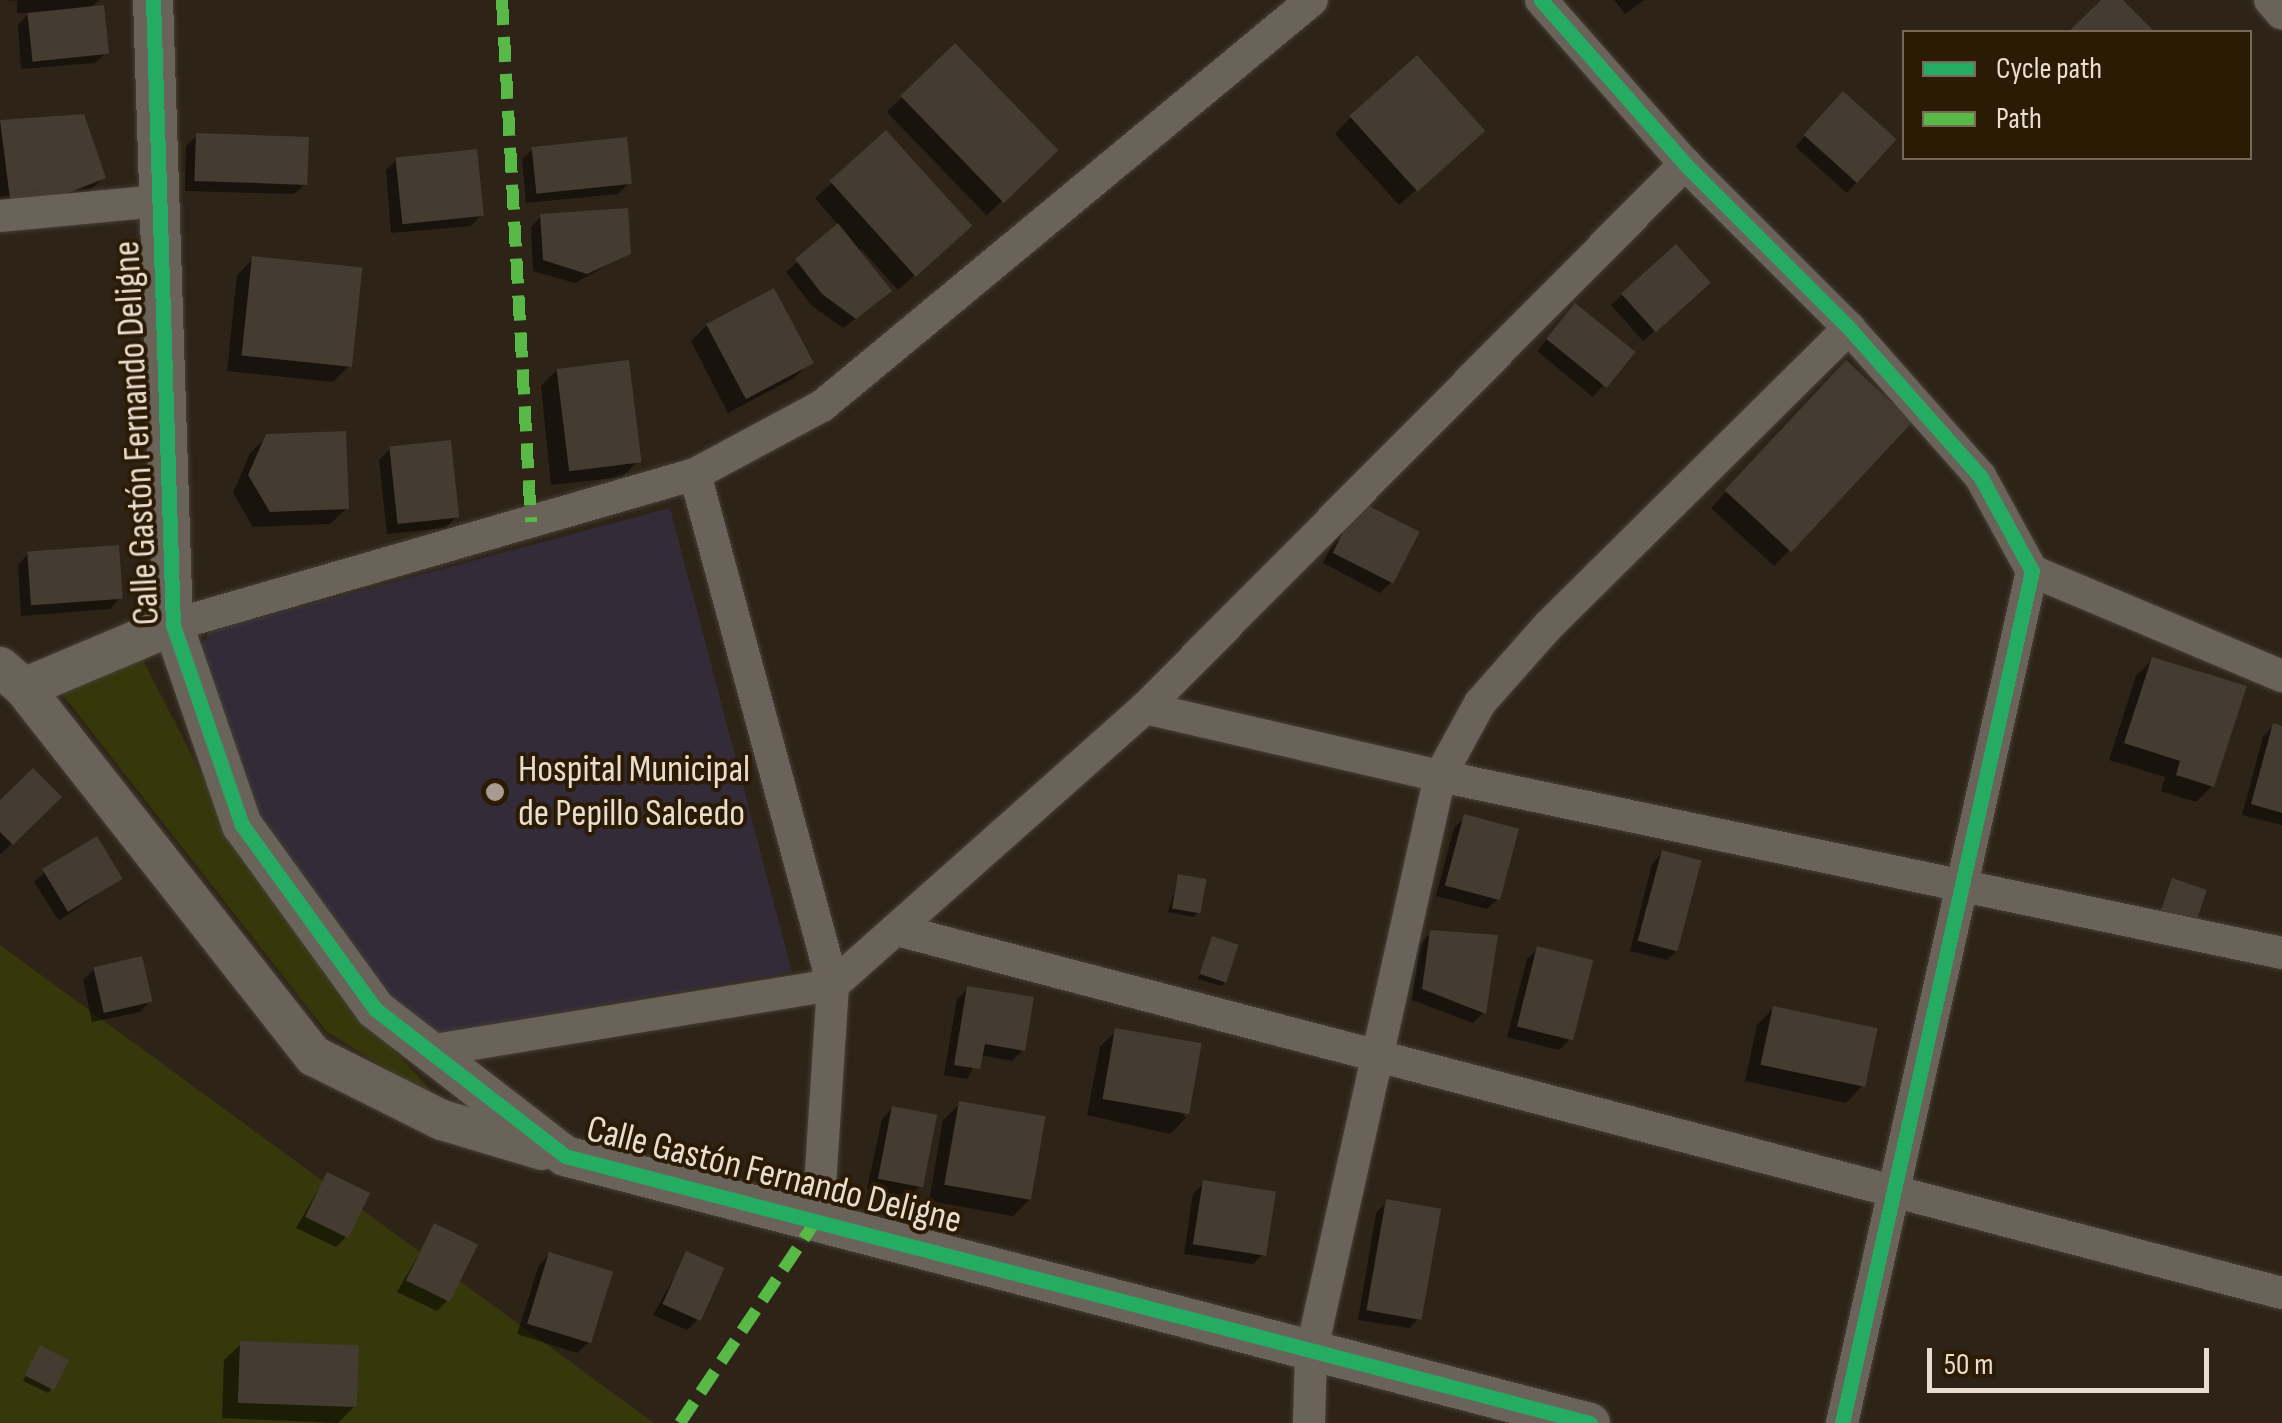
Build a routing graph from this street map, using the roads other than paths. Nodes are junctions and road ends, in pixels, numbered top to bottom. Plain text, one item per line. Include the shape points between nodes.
1 (153, 0) edge
2 (1312, 0) edge
3 (1540, 0) edge
4 (2270, 0) edge
5 (2282, 14) edge
6 (1685, 164) junction
7 (159, 201) junction
8 (0, 216) edge
9 (1849, 328) junction
10 (695, 474) junction
11 (2032, 572) junction
12 (173, 625) junction
13 (2282, 676) edge
14 (12, 677) edge
15 (1145, 708) junction
16 (1440, 776) junction
17 (1963, 881) junction
18 (901, 932) junction
19 (2282, 953) edge
20 (833, 985) junction
21 (429, 1051) junction
22 (1377, 1056) junction
23 (565, 1156) junction
24 (1893, 1192) junction
25 (818, 1218) junction
26 (2282, 1293) edge
27 (1311, 1353) junction
28 (1309, 1423) edge
29 (1590, 1423) edge
30 (1842, 1423) edge

1 - 7 street, Calle Gastón Fernando Deligne
2 - 10 street via 822,406
3 - 6 street
4 - 5 street
6 - 9 street
6 - 15 street
7 - 8 street
7 - 12 street, Calle Gastón Fernando Deligne
9 - 11 street via 1980,476
9 - 16 street via 1550,624 1480,703
10 - 12 street
10 - 20 street
11 - 13 street
11 - 17 street
12 - 14 street
12 - 21 street, Calle Gastón Fernando Deligne via 242,825 375,1009
14 - 23 street via 314,1056 442,1120
15 - 16 street
15 - 18 street
16 - 17 street
16 - 22 street
17 - 19 street
17 - 24 street
18 - 20 street
18 - 22 street
20 - 21 street
20 - 25 street
21 - 23 street, Calle Gastón Fernando Deligne
22 - 24 street
22 - 27 street
23 - 25 street, Calle Gastón Fernando Deligne
24 - 26 street
24 - 30 street
25 - 27 street, Calle Gastón Fernando Deligne
27 - 28 street
27 - 29 street, Calle Gastón Fernando Deligne

